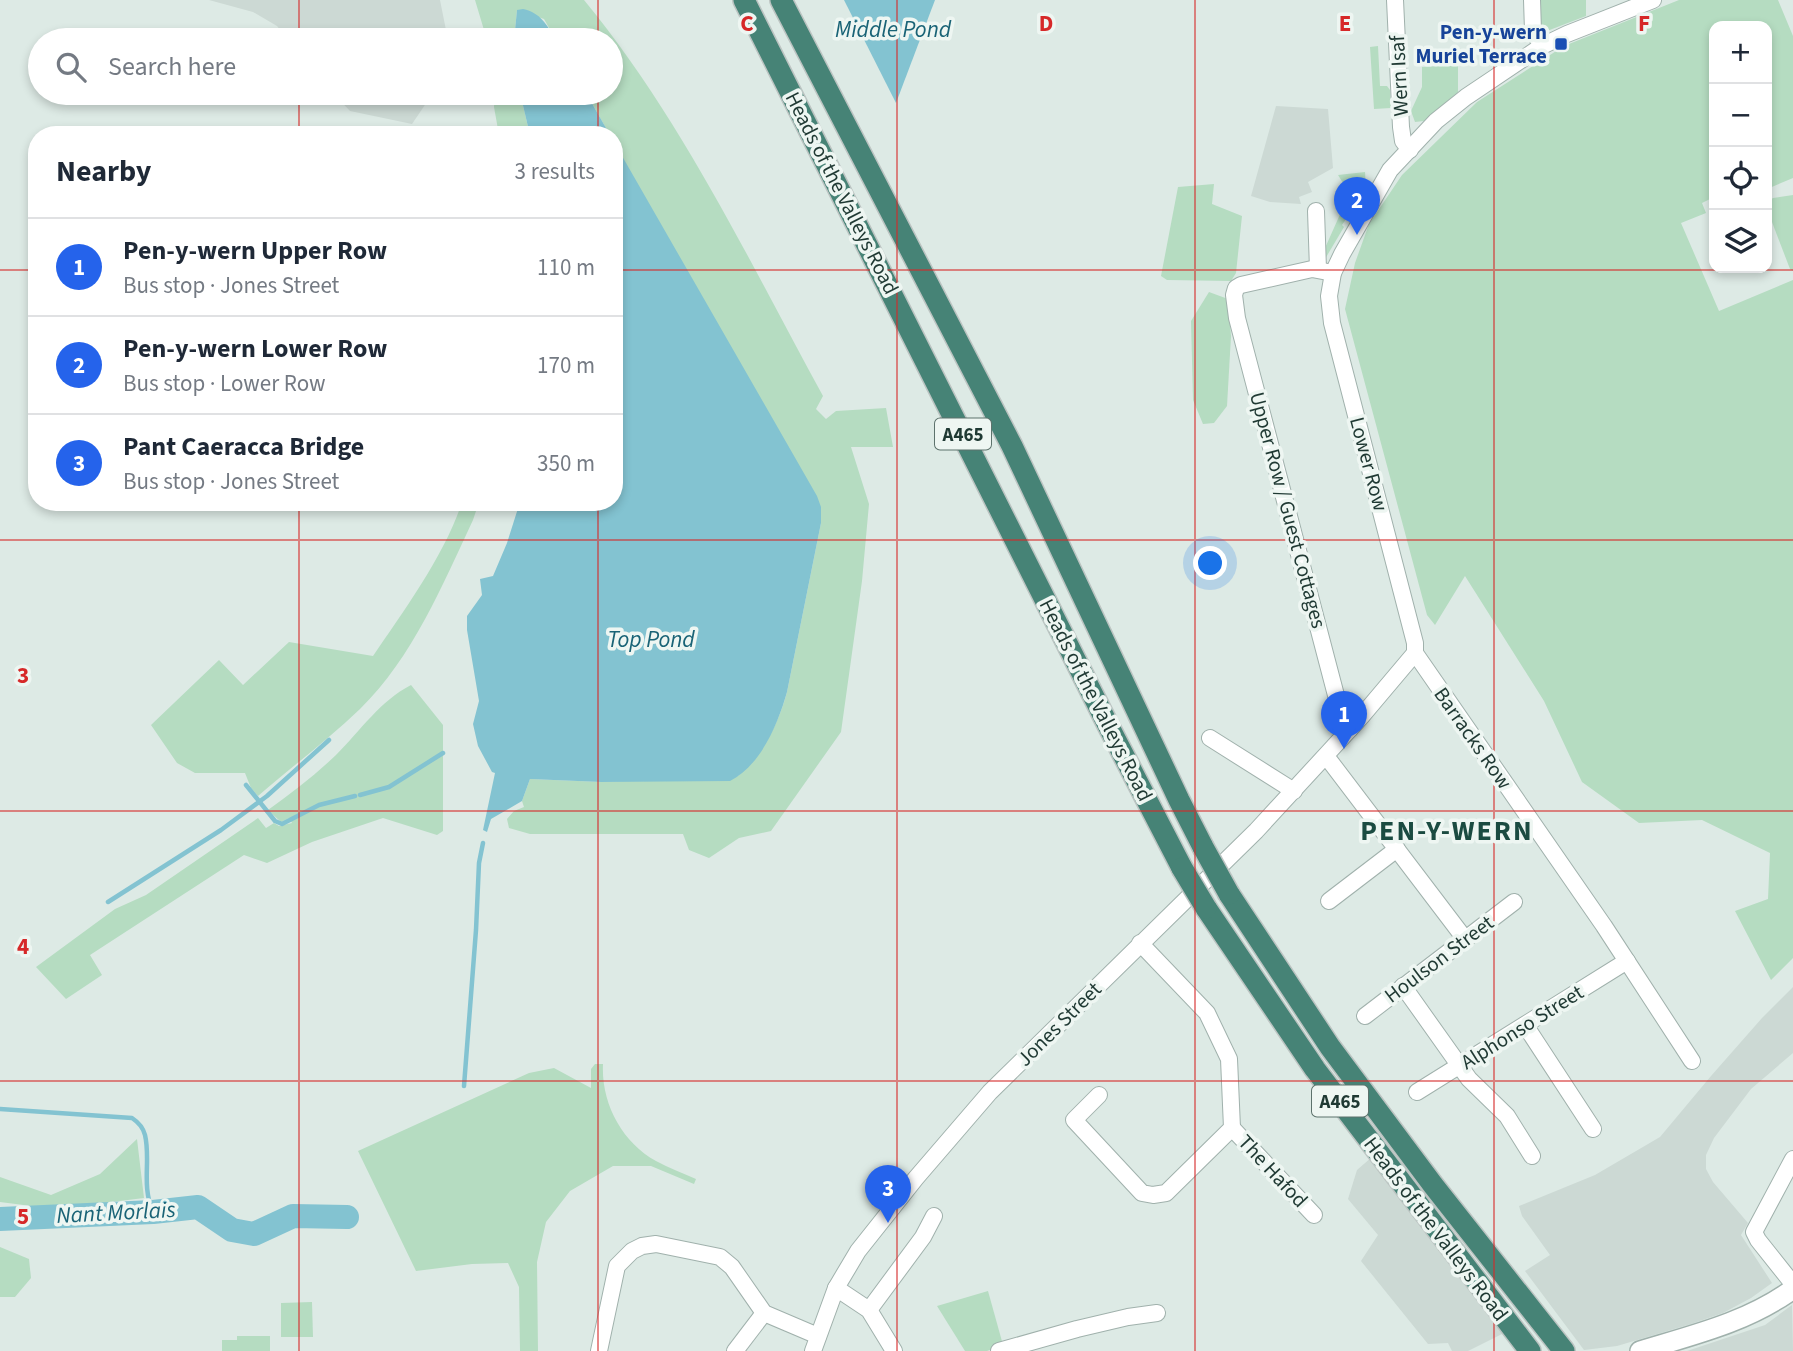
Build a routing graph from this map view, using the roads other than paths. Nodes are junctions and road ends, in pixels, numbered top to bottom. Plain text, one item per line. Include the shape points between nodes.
1 (744, 0) edge
2 (781, 0) edge
3 (1395, 0) edge
4 (1532, 0) edge
5 (1653, 0) edge
6 (1542, 46) junction
7 (1410, 150) junction
8 (1316, 211) dead end
9 (1326, 271) junction
10 (1415, 653) junction
11 (1350, 729) junction
12 (1210, 737) dead end
13 (1326, 756) junction
14 (1294, 791) junction
15 (1397, 849) junction
16 (1329, 901) dead end
17 (1514, 902) dead end
18 (1465, 939) junction
19 (1140, 943) junction
20 (1627, 961) junction
21 (1403, 986) junction
22 (1365, 1016) dead end
23 (1525, 1026) junction
24 (1692, 1061) dead end
25 (1459, 1066) junction
26 (1417, 1092) dead end
27 (1099, 1095) dead end
28 (1232, 1128) junction
29 (1593, 1129) dead end
30 (1532, 1156) dead end
31 (1793, 1159) edge
32 (1314, 1215) dead end
33 (934, 1216) dead end
34 (1793, 1287) edge
35 (836, 1288) junction
36 (869, 1310) junction
37 (764, 1313) junction
38 (1157, 1313) dead end
39 (816, 1343) edge
40 (599, 1351) edge
41 (734, 1351) edge
42 (894, 1351) edge
43 (999, 1351) edge
44 (1530, 1351) edge
45 (1564, 1351) edge
46 (1640, 1351) edge

1 - 44 highway, Heads of the Valleys Road / A465, bridge via 1182,869 1315,1069
2 - 45 highway, Heads of the Valleys Road / A465, bridge via 1012,446 1178,800 1229,894 1330,1047
3 - 7 street, Wern Isaf via 1401,127
4 - 6 street via 1533,32
5 - 6 street
6 - 7 street via 1465,97
7 - 9 street via 1390,170
8 - 9 street, Lower Row
9 - 10 street, Lower Row via 1332,323
9 - 11 street, Upper Row / Guest Cottages via 1241,285 1234,295 1343,722
10 - 11 street, Jones Street
10 - 20 street, Barracks Row
11 - 13 street, Jones Street
12 - 14 street
13 - 14 street, Jones Street
13 - 15 street
14 - 19 street, Jones Street
15 - 16 street
15 - 18 street
17 - 18 street, Houlson Street
18 - 21 street, Houlson Street
19 - 28 street, The Hafod via 1207,1013 1229,1059
19 - 35 street, Jones Street via 990,1092 858,1251
20 - 23 street, Alphonso Street
20 - 24 street, Barracks Row
21 - 22 street, Houlson Street
21 - 25 street
23 - 25 street, Alphonso Street
23 - 29 street
25 - 26 street, Alphonso Street
25 - 30 street via 1507,1116
27 - 28 street, The Hafod via 1074,1120 1142,1193 1166,1193
28 - 32 street, The Hafod
31 - 34 street via 1754,1232
33 - 36 street
34 - 46 street via 1753,1313
35 - 36 street
35 - 39 street, Jones Street
36 - 42 street
37 - 39 street
37 - 40 street via 720,1257 656,1244 642,1246 617,1266
37 - 41 street
38 - 43 street

